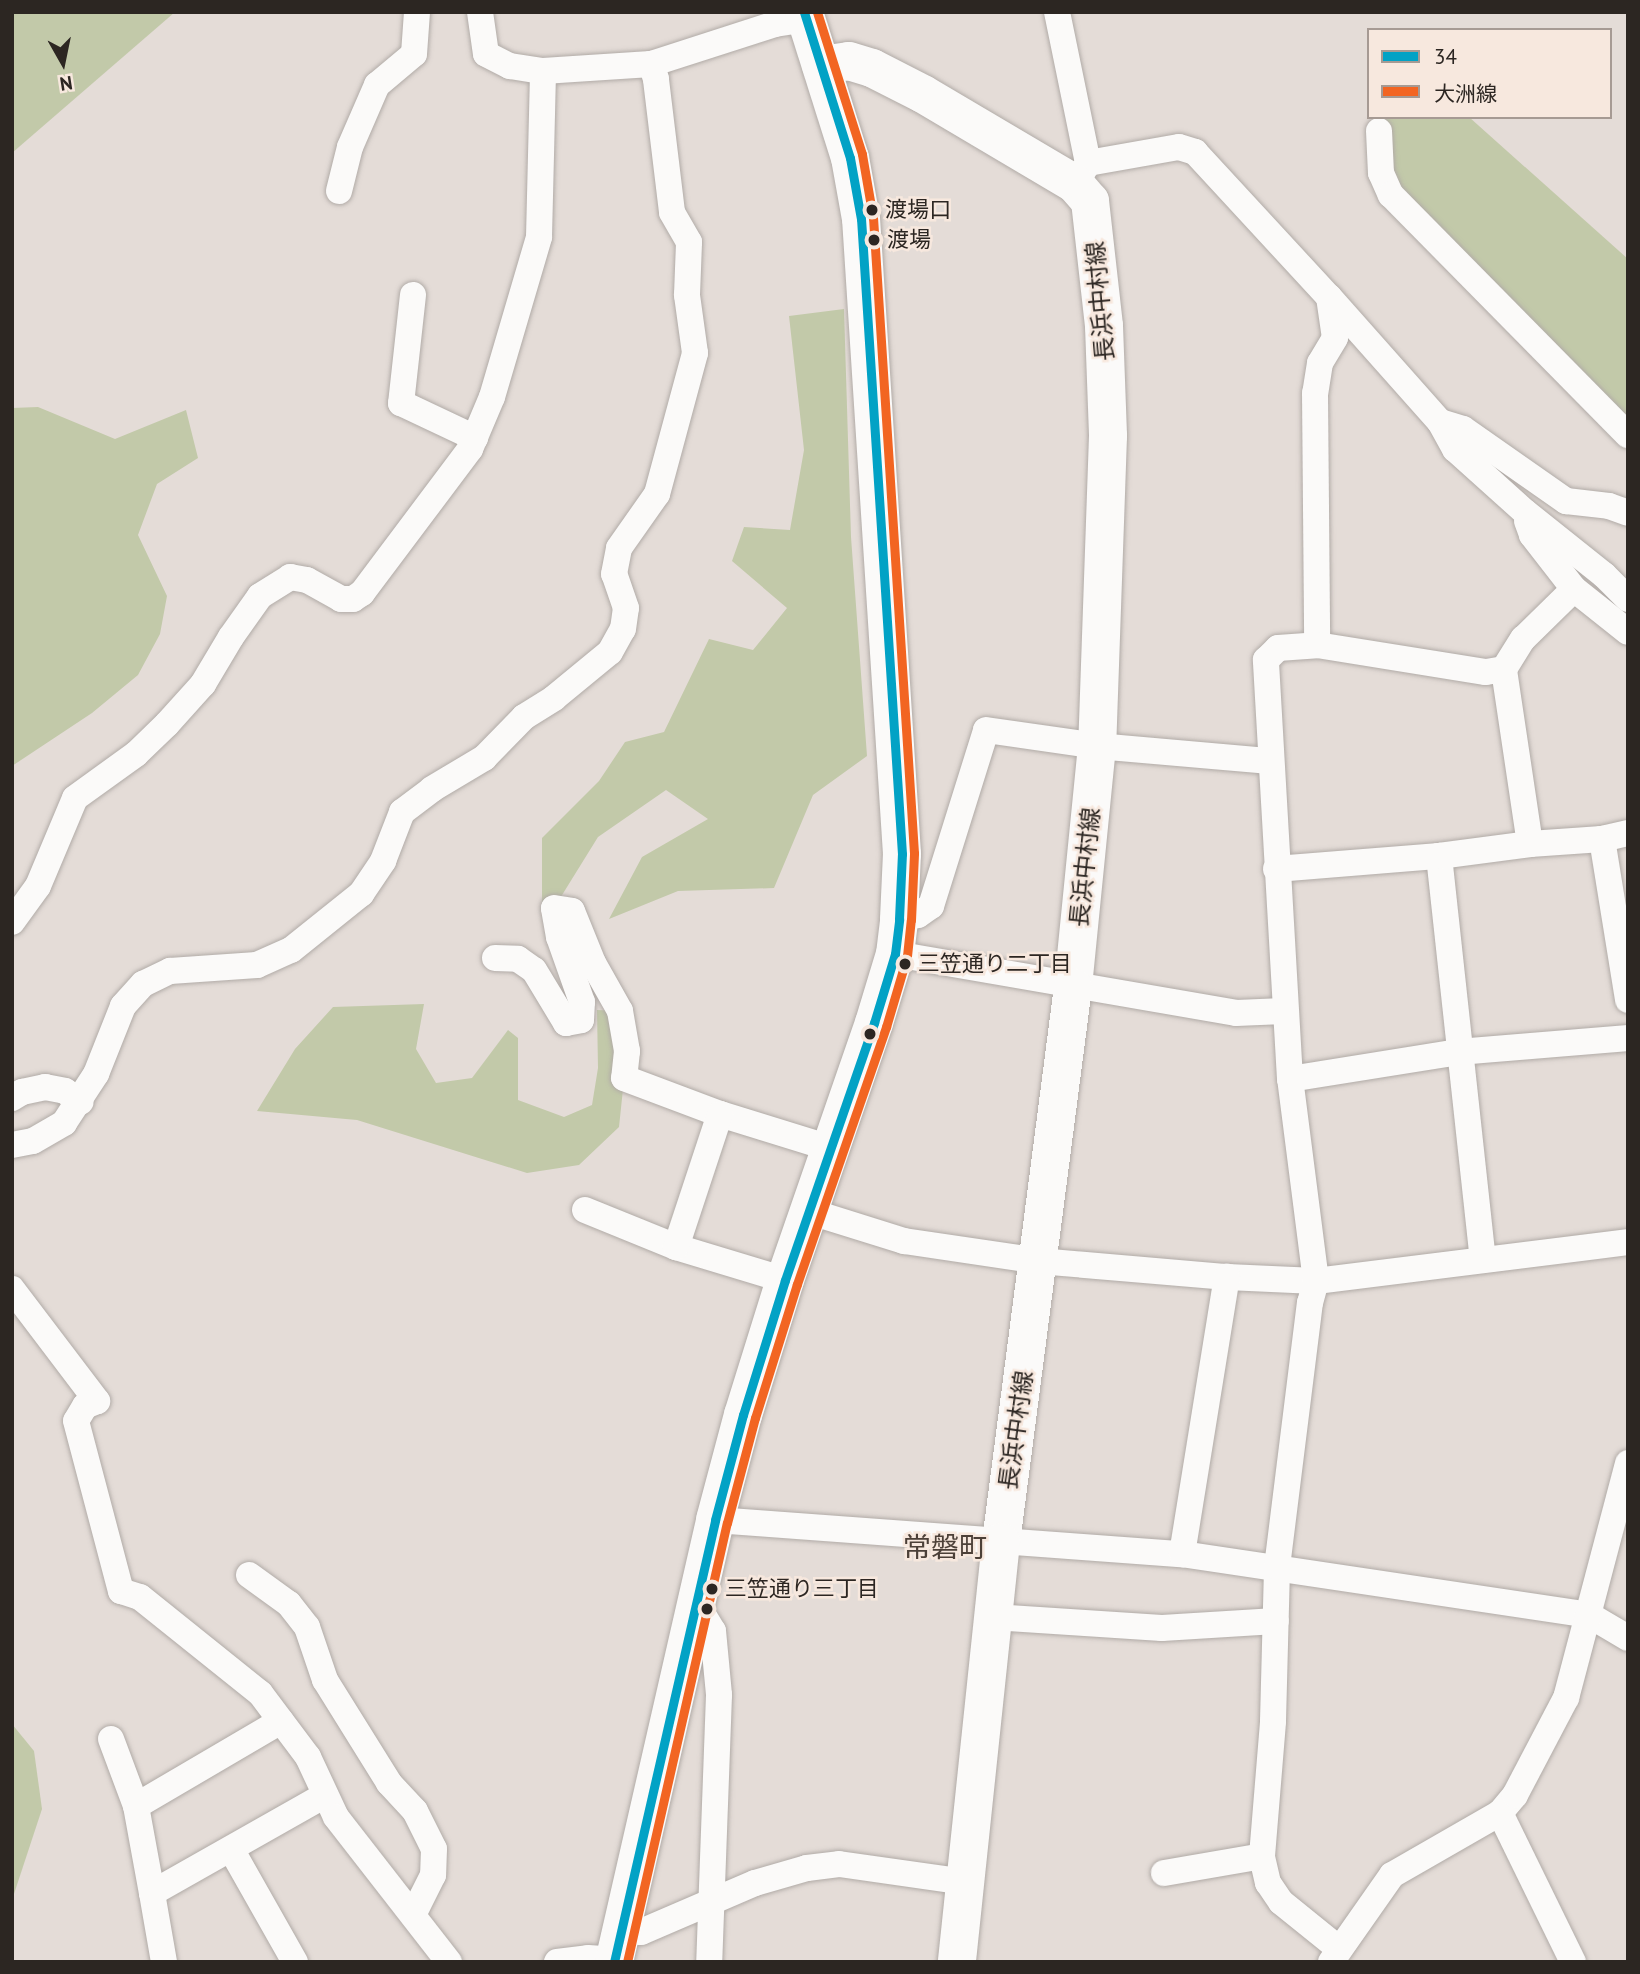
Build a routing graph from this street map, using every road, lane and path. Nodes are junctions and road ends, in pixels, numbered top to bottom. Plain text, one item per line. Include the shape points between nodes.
1 (417, 12) edge
2 (480, 12) edge
3 (1057, 12) edge
4 (805, 16) edge
5 (651, 64) junction
6 (821, 65) junction
7 (543, 71) junction
8 (1379, 131) dead end
9 (1082, 174) junction
10 (339, 191) dead end
11 (413, 295) dead end
12 (1329, 297) junction
13 (1440, 422) junction
14 (1628, 435) edge
15 (475, 438) junction
16 (1525, 512) junction
17 (1628, 513) edge
18 (1574, 589) junction
19 (1628, 599) edge
20 (1628, 632) edge
21 (1317, 645) junction
22 (1504, 669) junction
23 (1097, 746) junction
24 (1270, 761) junction
25 (1628, 833) edge
26 (1602, 839) junction
27 (1530, 844) junction
28 (1439, 856) junction
29 (1276, 869) junction
30 (12, 922) edge
31 (897, 937) junction
32 (495, 958) dead end
33 (1073, 987) junction
34 (1628, 1000) edge
35 (1284, 1011) junction
36 (1628, 1038) edge
37 (1458, 1052) junction
38 (1290, 1079) junction
39 (12, 1098) edge
40 (80, 1102) junction
41 (720, 1114) junction
42 (12, 1145) edge
43 (830, 1148) junction
44 (585, 1210) dead end
45 (808, 1211) junction
46 (1628, 1242) edge
47 (676, 1247) junction
48 (1483, 1259) junction
49 (1039, 1261) junction
50 (1227, 1277) junction
51 (785, 1280) junction
52 (1316, 1281) junction
53 (12, 1289) edge
54 (1628, 1463) edge
55 (715, 1520) junction
56 (1001, 1542) junction
57 (1182, 1554) junction
58 (1277, 1567) junction
59 (249, 1575) dead end
60 (696, 1603) junction
61 (1588, 1615) junction
62 (993, 1617) junction
63 (1276, 1621) junction
64 (1628, 1638) edge
65 (281, 1720) junction
66 (111, 1739) dead end
67 (326, 1795) junction
68 (136, 1806) junction
69 (1500, 1813) junction
70 (231, 1849) junction
71 (1262, 1856) junction
72 (1164, 1873) dead end
73 (965, 1882) junction
74 (152, 1894) junction
75 (711, 1901) junction
76 (414, 1913) junction
77 (616, 1951) edge
78 (1335, 1955) edge
79 (164, 1962) edge
80 (295, 1962) edge
81 (449, 1962) edge
82 (557, 1962) edge
83 (709, 1962) edge
84 (957, 1962) edge
85 (1573, 1962) edge

1 - 10 street via 414,54 377,85 350,147
2 - 7 street via 486,54 510,66
3 - 9 street
4 - 5 street
4 - 6 main road
5 - 7 street
5 - 40 street via 672,212 689,242 687,295 695,353 657,494 619,548 614,575 626,608 623,629 610,652 524,717 484,758 402,812 383,861 361,894 327,923 290,950 257,965 170,971 143,984 122,1006
6 - 9 main road via 849,61 873,68
6 - 31 main road via 850,158 861,219 902,854
7 - 15 street via 539,237 492,397
8 - 14 street via 1381,173 1391,195
9 - 12 street via 1179,146 1195,152
9 - 23 main road, 長浜中村線 via 1090,201 1104,326 1108,422
11 - 15 street via 401,403
12 - 13 street
12 - 21 street via 1335,338 1320,363 1315,393
13 - 16 street via 1455,449
13 - 17 street via 1462,429 1566,501
15 - 30 street via 362,593 341,599 307,580 290,577 260,596 203,684 167,724 136,754 75,798 38,886
16 - 18 street via 1532,535
16 - 19 street
18 - 20 street
18 - 22 street via 1523,639
21 - 22 street via 1486,672
21 - 24 street via 1278,648 1266,660
22 - 27 street
23 - 24 street
23 - 31 street via 986,730 930,905
23 - 33 main road, 長浜中村線
24 - 29 street
25 - 26 street
26 - 27 street
26 - 34 street
27 - 28 street
28 - 29 street
28 - 37 street
29 - 35 street
31 - 33 street
31 - 43 main road
32 - 41 street via 517,959 534,970 566,1023 581,1020 582,1002 554,908 572,911 593,963 620,1011 627,1051 624,1078
33 - 35 street via 1236,1013
33 - 49 main road, 長浜中村線
35 - 38 street
36 - 37 street
37 - 38 street
37 - 48 street
38 - 52 street
39 - 40 street via 45,1087 65,1091
40 - 42 street via 64,1123 33,1141
41 - 43 street
41 - 47 street
43 - 45 main road
44 - 47 street
45 - 49 street via 904,1241
45 - 51 main road
46 - 48 street
47 - 51 street
48 - 52 street
49 - 50 street
49 - 56 main road, 長浜中村線
50 - 52 street
50 - 57 street
51 - 55 main road
52 - 58 street
53 - 65 street via 97,1401 85,1406 76,1421 121,1591 140,1597 260,1693
54 - 61 street
55 - 56 street
55 - 60 main road
56 - 57 street
56 - 62 main road, 長浜中村線
57 - 58 street
58 - 61 street
58 - 63 street
59 - 76 street via 289,1604 309,1630 324,1680 389,1783 415,1811 434,1849 433,1875
60 - 75 street via 713,1631 719,1695
60 - 77 main road
61 - 64 street
61 - 69 street via 1566,1698 1515,1795
62 - 63 street via 1162,1628
62 - 73 main road, 長浜中村線
63 - 71 street
65 - 67 street via 308,1758
65 - 68 street
66 - 68 street
67 - 70 street
67 - 76 street via 335,1817
68 - 74 street
69 - 78 street via 1392,1875
69 - 85 street
70 - 74 street
70 - 80 street
71 - 72 street
71 - 78 street via 1268,1883 1281,1902
73 - 75 street via 839,1864 755,1883
73 - 84 main road, 長浜中村線
74 - 79 street
75 - 77 street via 641,1932
75 - 83 street
76 - 81 street
77 - 82 street

